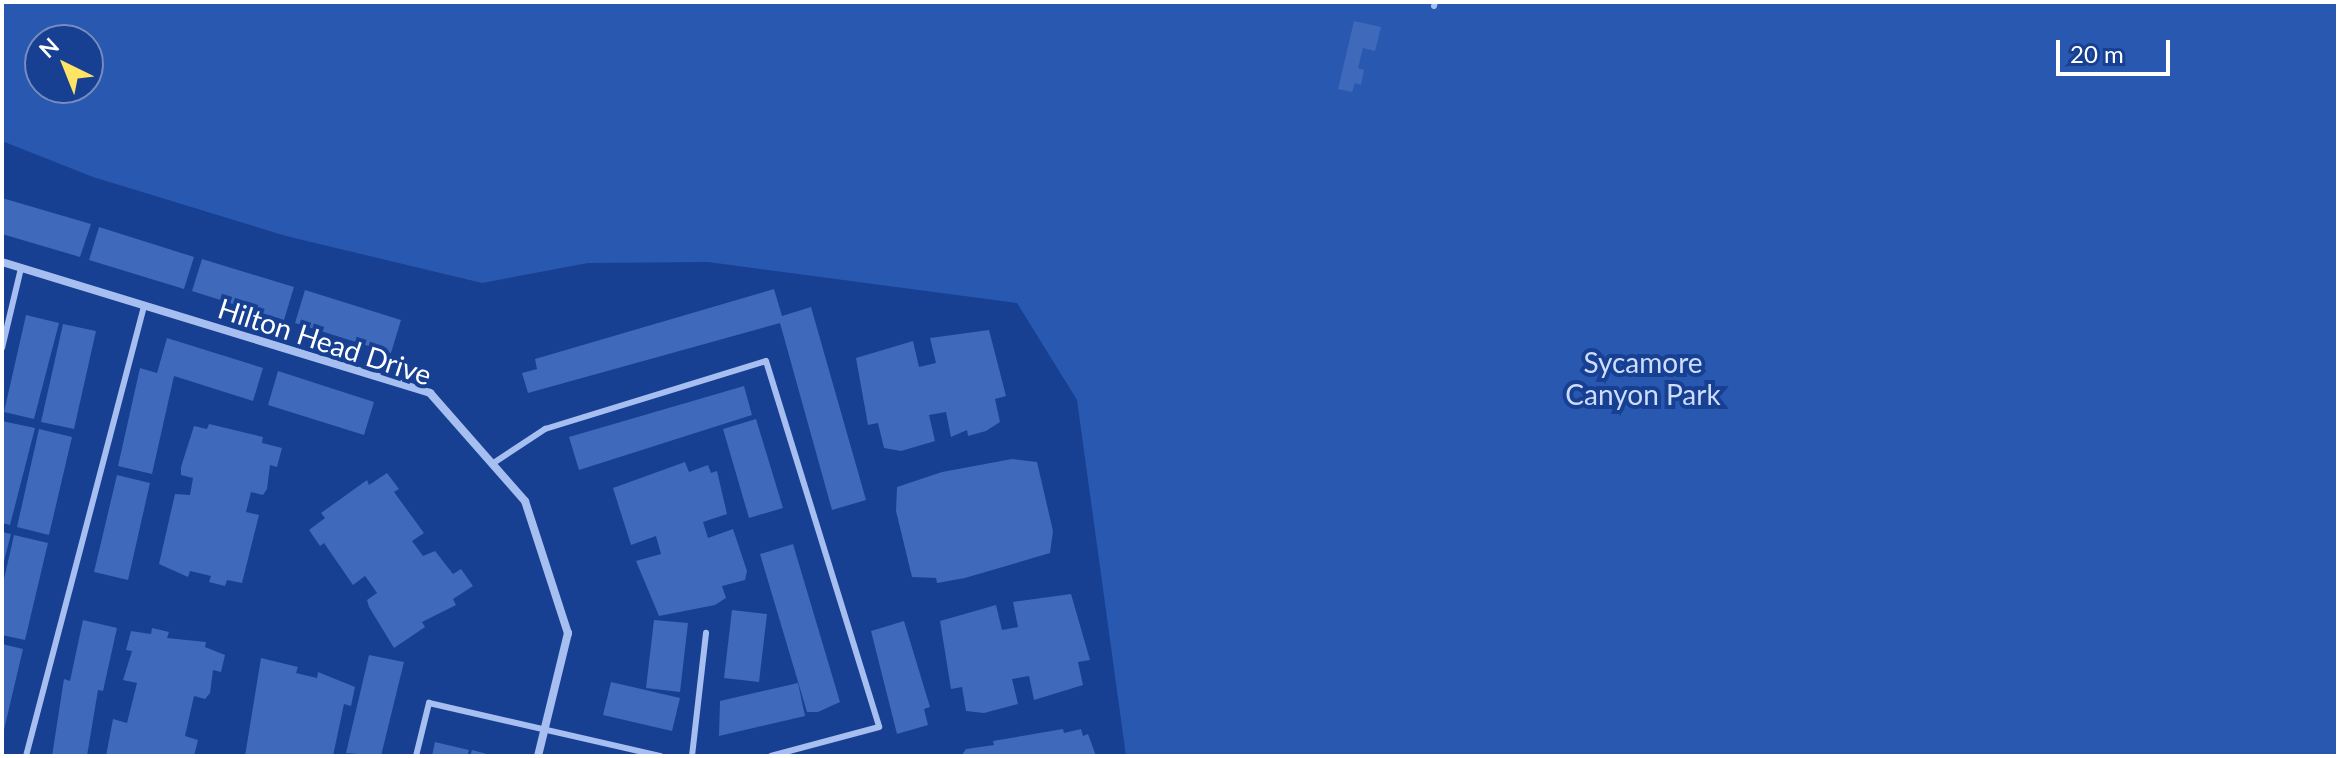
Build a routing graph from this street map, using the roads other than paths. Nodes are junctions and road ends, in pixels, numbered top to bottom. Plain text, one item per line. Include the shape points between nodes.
1 (2, 262) edge
2 (21, 268) junction
3 (144, 306) junction
4 (2, 348) edge
5 (492, 464) junction
6 (706, 633) dead end
7 (545, 728) junction
8 (26, 756) edge
9 (416, 756) edge
10 (538, 756) edge
11 (661, 756) edge
12 (692, 756) edge
13 (771, 756) edge

1 - 2 street, Hilton Head Drive
2 - 3 street, Hilton Head Drive
2 - 4 lane
3 - 5 street, Hilton Head Drive via 430,393
3 - 8 lane
5 - 7 street, Hilton Head Drive via 525,501 568,633
5 - 13 lane via 545,429 766,361 879,727
6 - 12 lane
7 - 9 lane via 429,703
7 - 10 street, Hilton Head Drive
7 - 11 lane

